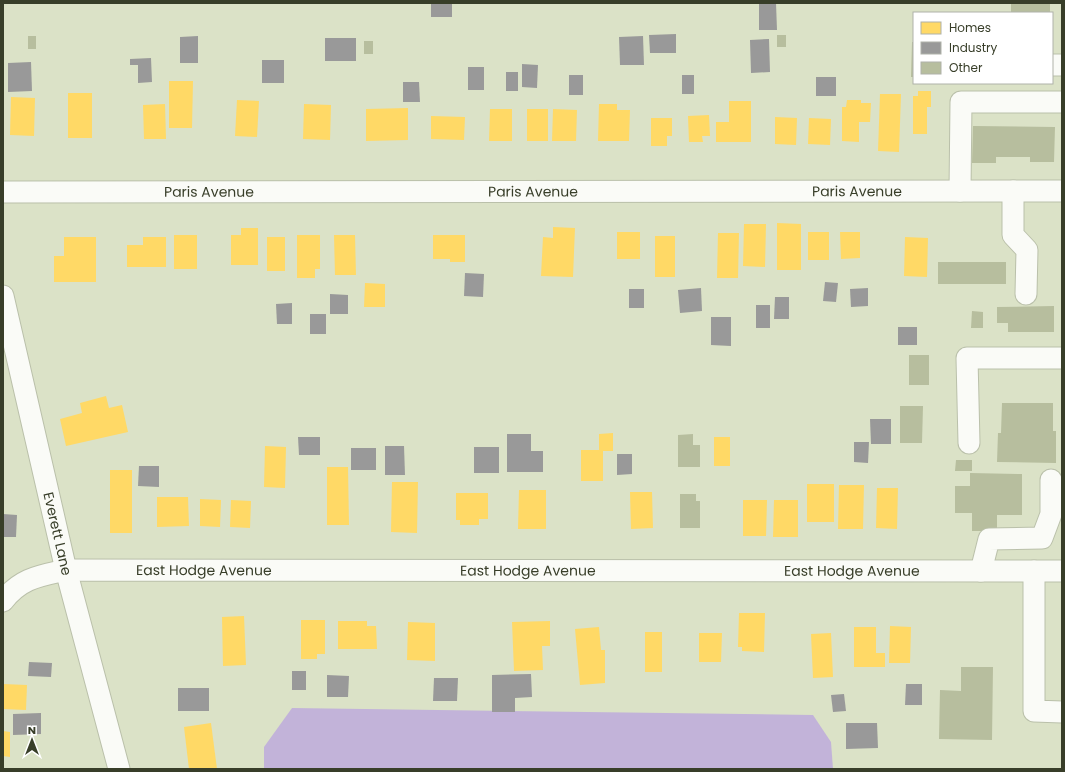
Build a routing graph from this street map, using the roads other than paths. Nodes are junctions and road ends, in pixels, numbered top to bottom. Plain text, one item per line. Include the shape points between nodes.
1 (1062, 102) edge
2 (960, 191) junction
3 (1013, 191) junction
4 (1062, 191) edge
5 (3, 192) edge
6 (1026, 294) dead end
7 (3, 296) edge
8 (1062, 358) edge
9 (969, 443) dead end
10 (1052, 480) dead end
11 (66, 570) junction
12 (981, 571) junction
13 (1034, 571) junction
14 (1062, 571) edge
15 (3, 601) edge
16 (1062, 712) edge
17 (119, 769) edge

1 - 2 street via 961,102
2 - 3 street, Paris Avenue
2 - 5 street, Paris Avenue
3 - 4 street, Paris Avenue
3 - 6 street via 1013,235 1027,250
7 - 11 street, Everett Lane
8 - 9 street via 967,358
10 - 12 street via 1051,514 1042,538 989,539
11 - 12 street, East Hodge Avenue
11 - 15 street, East Hodge Avenue via 38,576 14,588
11 - 17 street, Everett Lane
12 - 13 street, East Hodge Avenue
13 - 14 street, East Hodge Avenue
13 - 16 street via 1034,711

